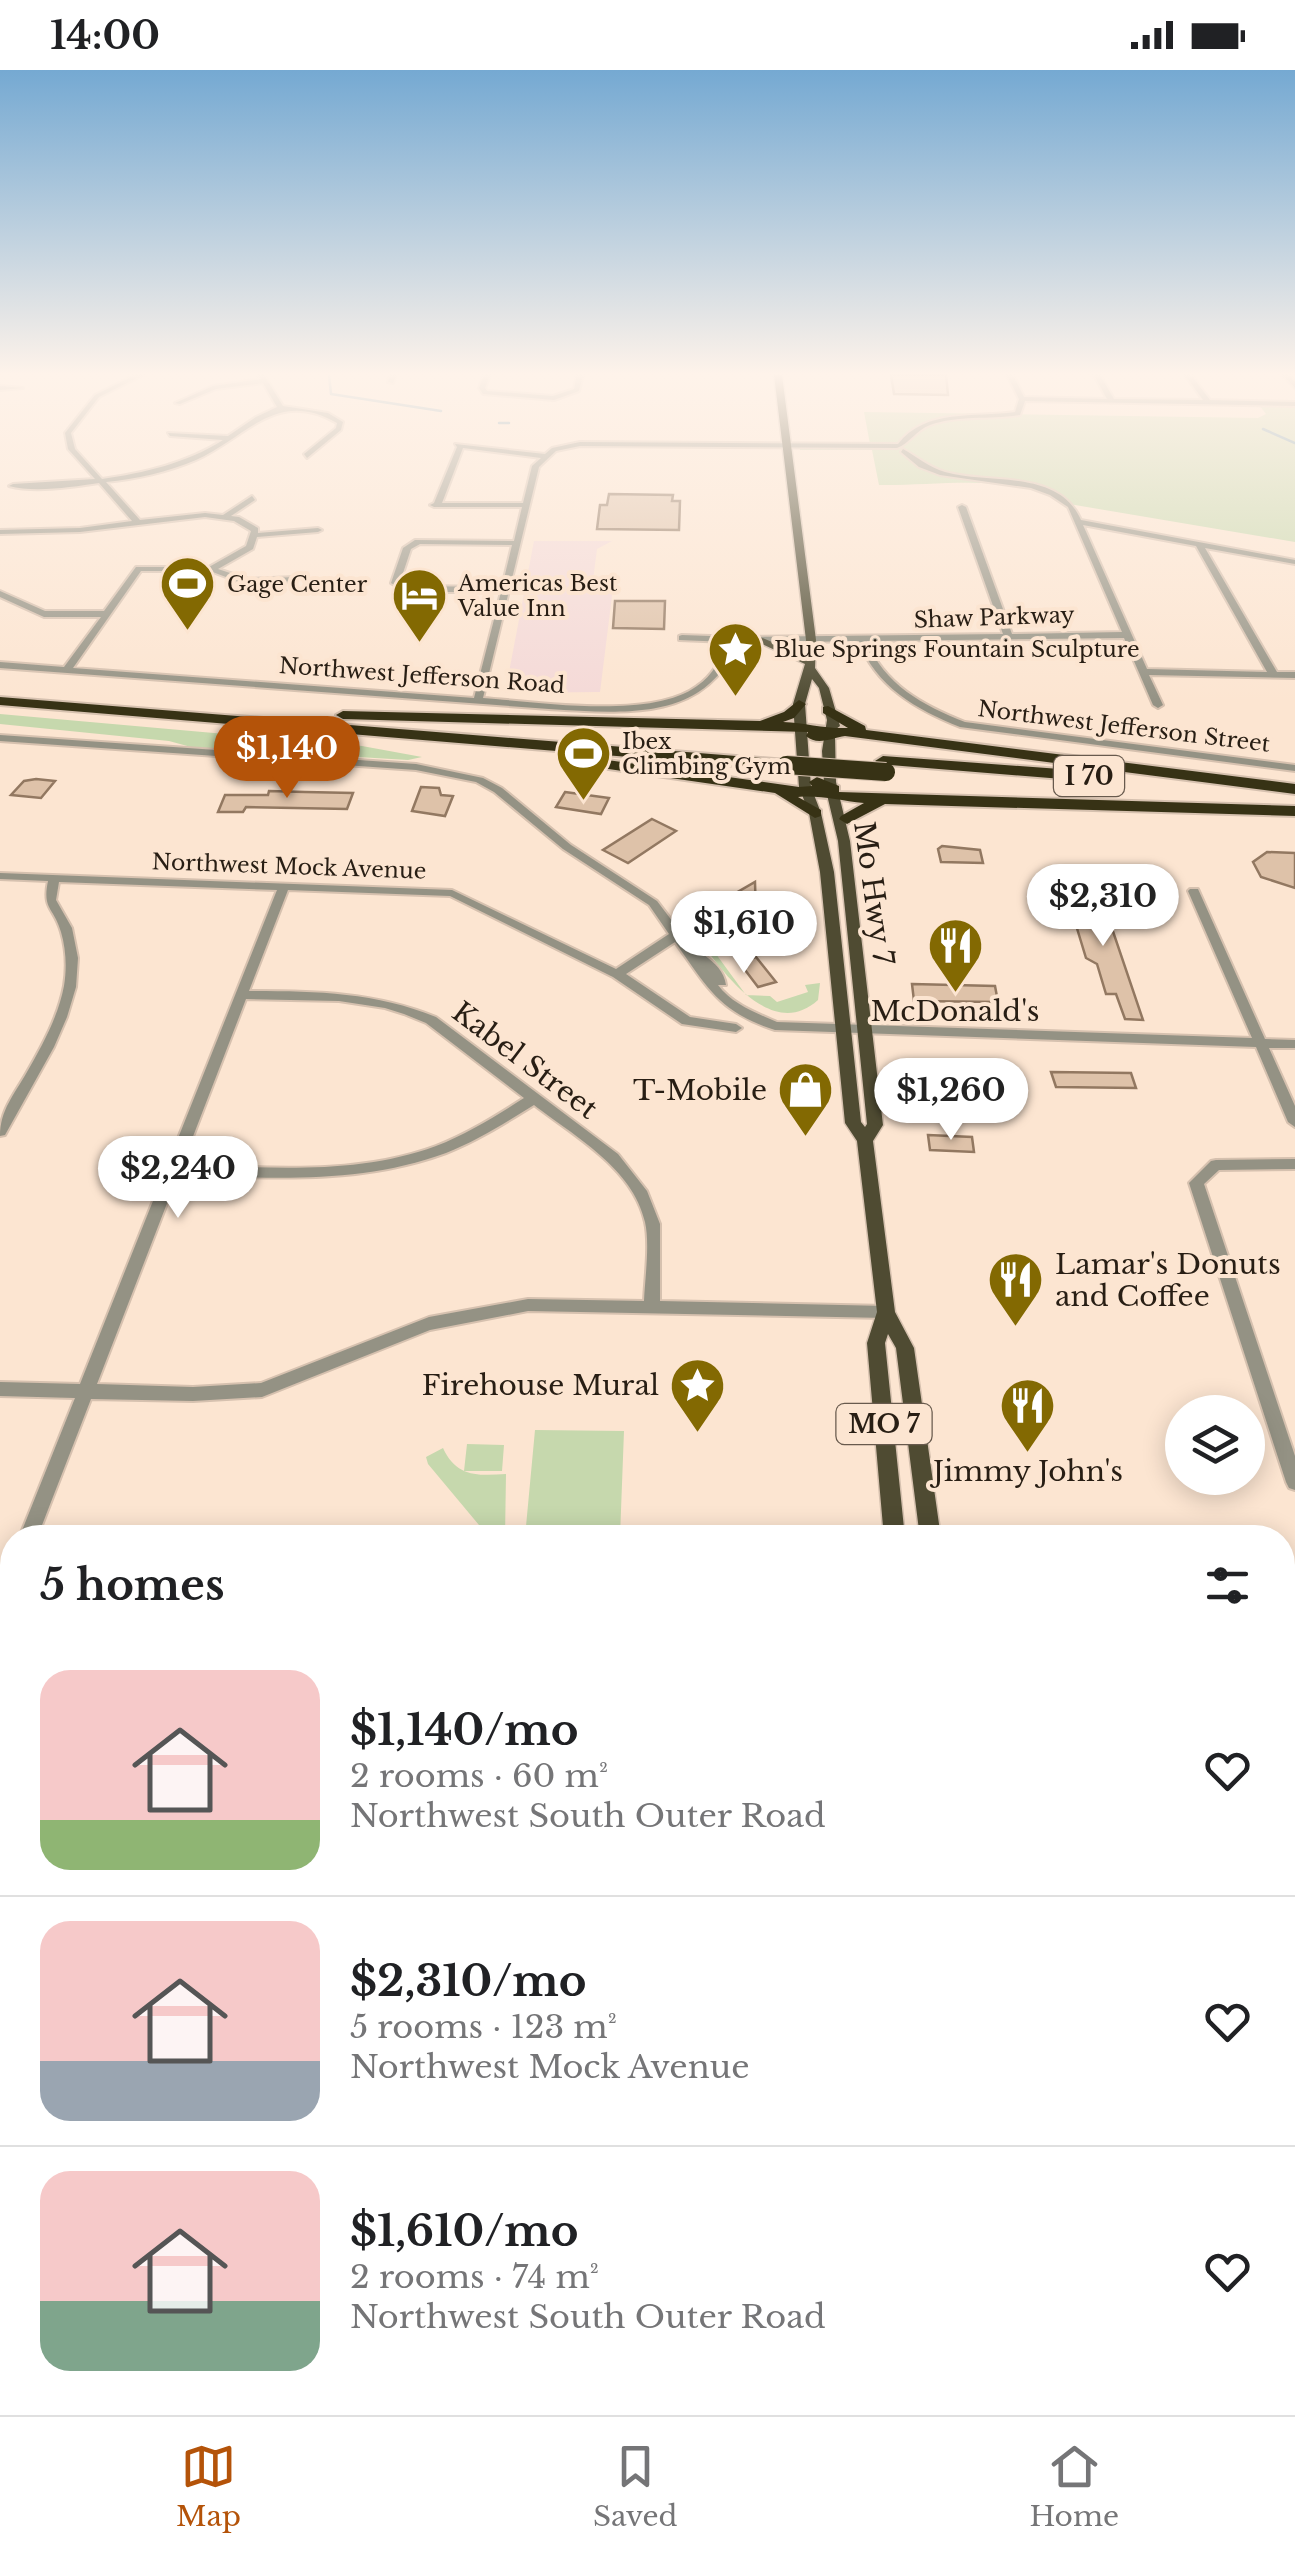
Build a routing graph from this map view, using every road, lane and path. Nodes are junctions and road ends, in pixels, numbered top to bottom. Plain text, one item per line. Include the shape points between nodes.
1 (35, 484) edge
2 (105, 484) edge
3 (444, 484) edge
4 (531, 484) edge
5 (792, 484) edge
6 (1008, 484) edge
7 (12, 486) dead end
8 (252, 498) dead end
9 (525, 505) junction
10 (962, 507) dead end
11 (226, 516) junction
12 (1078, 522) junction
13 (139, 524) junction
14 (318, 530) dead end
15 (0, 532) edge
16 (257, 535) junction
17 (517, 543) junction
18 (1198, 544) junction
19 (1295, 562) edge
20 (212, 569) junction
21 (293, 579) dead end
22 (504, 590) junction
23 (0, 594) edge
24 (106, 614) junction
25 (1126, 635) junction
26 (1008, 636) junction
27 (682, 638) dead end
28 (756, 639) junction
29 (738, 640) junction
30 (811, 640) junction
31 (863, 641) junction
32 (0, 665) edge
33 (810, 665) junction
34 (66, 670) junction
35 (1143, 672) junction
36 (1274, 674) junction
37 (1295, 675) edge
38 (0, 688) edge
39 (806, 688) junction
40 (478, 701) junction
41 (0, 702) edge
42 (800, 704) junction
43 (1158, 705) dead end
44 (324, 715) junction
45 (754, 725) junction
46 (822, 729) junction
47 (429, 736) junction
48 (0, 738) edge
49 (785, 759) junction
50 (884, 767) junction
51 (1295, 768) edge
52 (760, 787) junction
53 (1295, 790) edge
54 (826, 792) junction
55 (883, 800) junction
56 (1295, 809) edge
57 (815, 813) junction
58 (847, 819) junction
59 (844, 841) junction
60 (0, 876) edge
61 (54, 877) junction
62 (284, 886) junction
63 (1194, 890) dead end
64 (678, 934) junction
65 (617, 974) junction
66 (243, 995) junction
67 (736, 1028) dead end
68 (844, 1029) junction
69 (864, 1030) junction
70 (1262, 1043) junction
71 (1295, 1044) edge
72 (532, 1100) junction
73 (1295, 1122) edge
74 (0, 1130) edge
75 (866, 1140) junction
76 (1295, 1164) edge
77 (174, 1170) junction
78 (652, 1308) junction
79 (886, 1312) junction
80 (0, 1390) edge
81 (86, 1391) junction
82 (1295, 1481) edge
83 (33, 1525) edge
84 (895, 1525) edge
85 (929, 1525) edge

1 - 7 street
2 - 13 street
3 - 9 street via 436,504
4 - 9 street
5 - 30 main road, MO 7
6 - 12 street via 1047,490 1072,506
8 - 11 street
9 - 17 street
10 - 26 street
11 - 13 street
11 - 16 street
12 - 18 street
12 - 25 street
13 - 15 street
14 - 16 street
16 - 20 street via 245,551
17 - 22 street
17 - 22 street via 418,542 407,548 395,583 406,589
18 - 19 street
18 - 36 street
20 - 21 street via 247,582
20 - 24 street via 139,568
22 - 40 street
23 - 24 street via 44,614
24 - 34 street
25 - 26 street, Shaw Parkway
25 - 35 street
26 - 31 street, Shaw Parkway
27 - 29 street
28 - 29 street
28 - 30 street
28 - 33 main road
29 - 40 street, Northwest Jefferson Road via 718,674 666,704
30 - 31 street, Shaw Parkway
30 - 33 main road, MO 7
31 - 51 street, Northwest Jefferson Street via 882,672 914,701 963,725
32 - 34 street, Northwest Jefferson Road
33 - 39 main road, MO 7
33 - 46 main road, MO 7 via 824,688
34 - 40 street, Northwest Jefferson Road
35 - 36 street
35 - 43 street
36 - 37 street
38 - 44 highway, I 70
39 - 42 main road, MO 7
39 - 46 main road, MO 7
41 - 47 highway, I 70
42 - 45 highway via 779,721
42 - 46 main road, MO 7
44 - 45 highway
44 - 49 highway, I 70
45 - 46 highway
46 - 53 highway
46 - 54 main road, MO 7
46 - 54 main road, MO 7
47 - 49 highway, I 70
47 - 52 highway
48 - 64 street via 416,767 479,780 588,862 640,892
49 - 50 highway, I 70, bridge
50 - 53 highway, I 70
50 - 56 highway, I 70
52 - 54 highway
52 - 57 highway
54 - 55 highway
54 - 57 main road, MO 7
54 - 58 main road, MO 7
54 - 59 main road, Mo Hwy 7 / MO 7
55 - 56 highway
55 - 58 highway
57 - 68 main road, Mo Hwy 7 / MO 7
58 - 59 main road, MO 7
59 - 69 main road, Mo Hwy 7 / MO 7
60 - 61 street, Northwest Mock Avenue
61 - 62 street, Northwest Mock Avenue
61 - 74 street via 50,900 73,956 73,985
62 - 65 street, Northwest Mock Avenue via 452,893
62 - 66 street
63 - 70 street
64 - 65 street
64 - 68 street via 726,1001 765,1023
65 - 67 street, Northwest Mock Avenue via 687,1021
66 - 72 street, Kabel Street via 354,997 408,1008
66 - 77 street
68 - 69 street
68 - 75 main road, Mo Hwy 7 / MO 7 via 853,1123
69 - 70 street
69 - 75 main road, Mo Hwy 7 / MO 7 via 875,1125
70 - 71 street
70 - 73 street
72 - 77 street via 471,1140 383,1169
72 - 78 street, Kabel Street via 613,1158 642,1195 653,1224
75 - 79 main road, MO 7
76 - 82 street via 1216,1165 1196,1183
77 - 81 street
78 - 79 street
78 - 81 street via 528,1304 460,1316 262,1390
79 - 84 main road, MO 7 via 876,1344
79 - 85 main road, MO 7 via 904,1348
80 - 81 street
81 - 83 street

